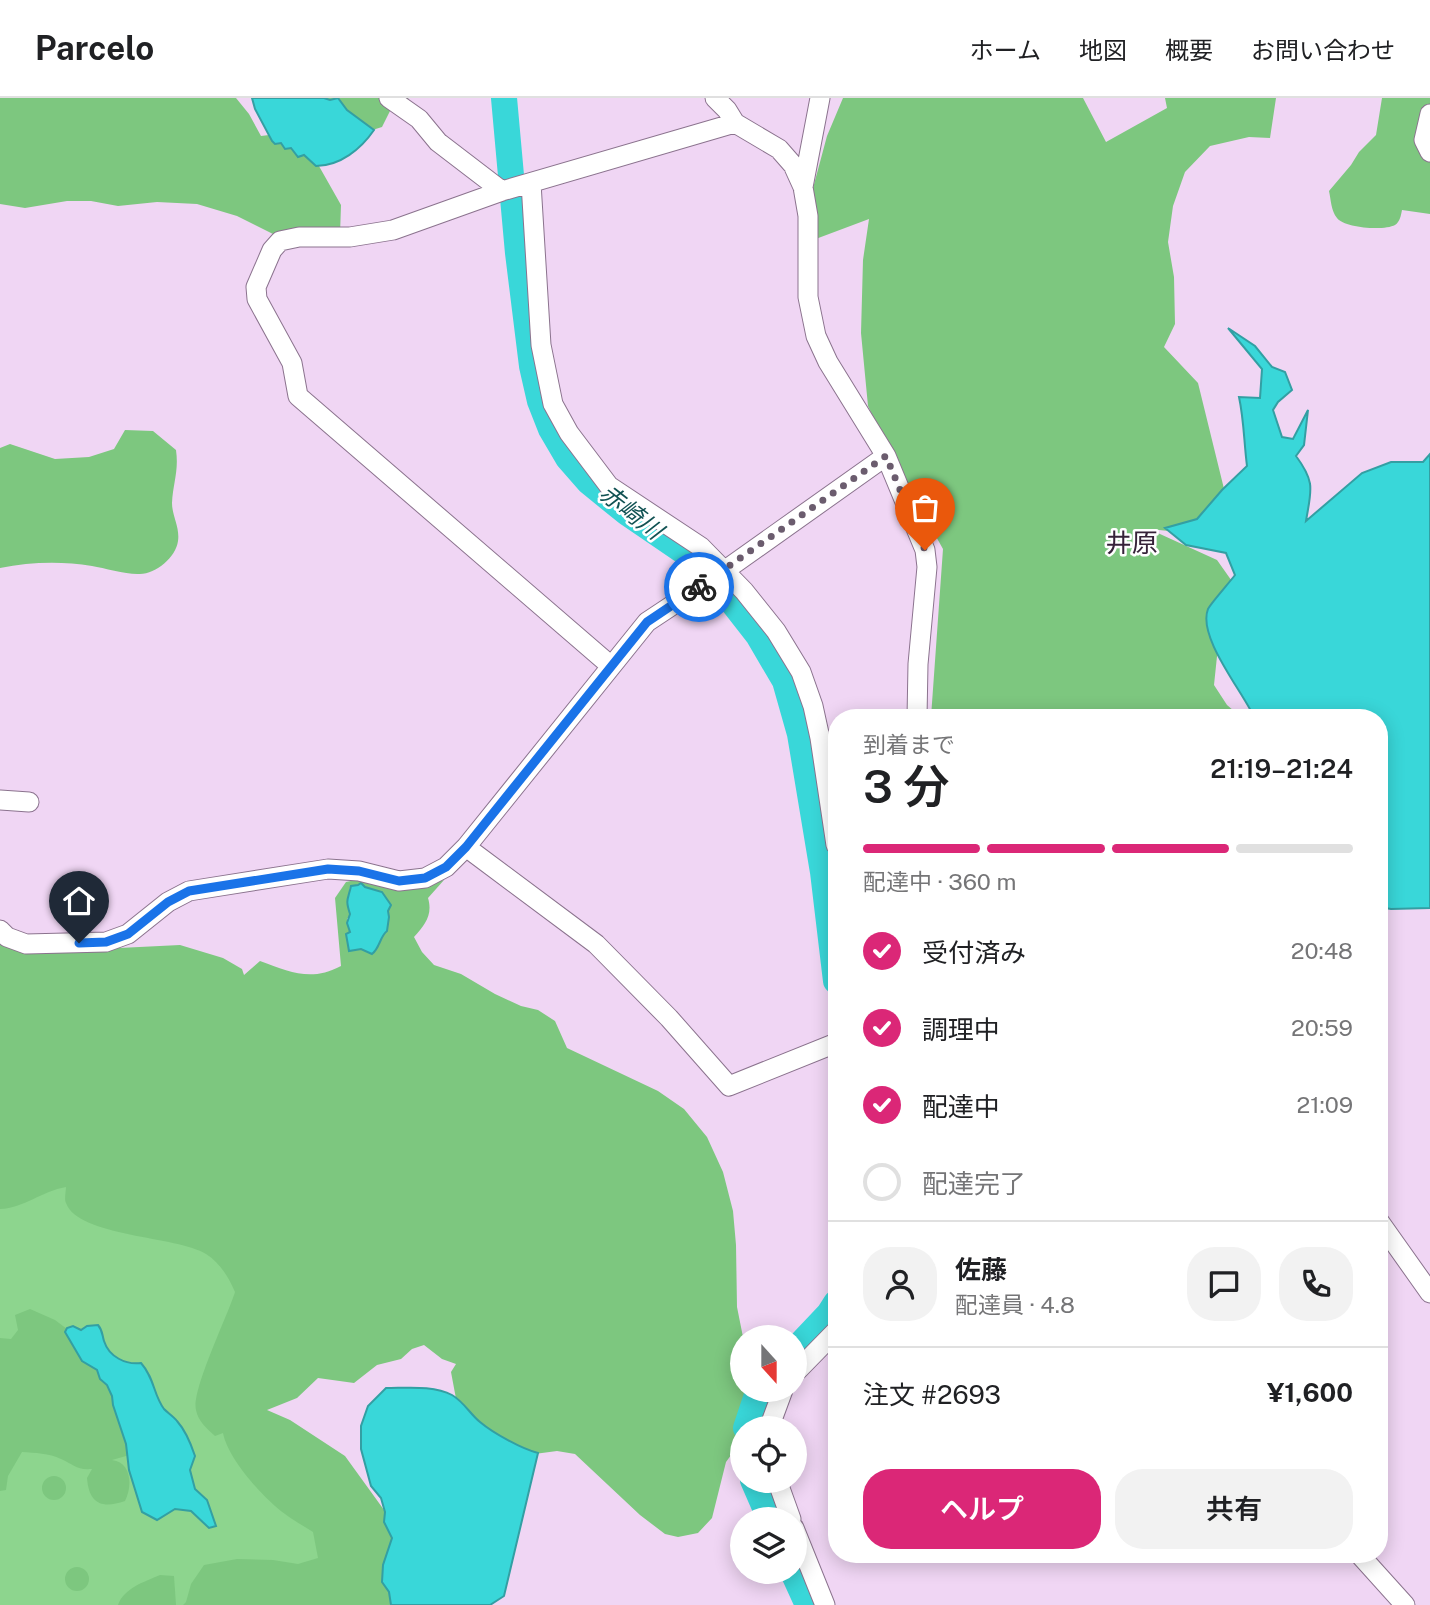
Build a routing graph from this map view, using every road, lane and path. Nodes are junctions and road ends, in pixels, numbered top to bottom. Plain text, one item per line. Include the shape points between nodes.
1 (389, 98) edge
2 (715, 98) edge
3 (820, 98) edge
4 (1430, 114) edge
5 (735, 123) junction
6 (1430, 152) edge
7 (531, 183) junction
8 (803, 187) junction
9 (502, 191) junction
10 (886, 456) junction
11 (723, 571) junction
12 (611, 666) junction
13 (917, 709) edge
14 (828, 792) edge
15 (0, 800) edge
16 (29, 802) dead end
17 (466, 847) junction
18 (0, 930) edge
19 (828, 1046) edge
20 (1388, 1234) edge
21 (1430, 1293) edge
22 (828, 1339) edge
23 (807, 1361) edge
24 (807, 1560) edge
25 (1367, 1563) edge
26 (825, 1605) edge
27 (1405, 1605) edge

1 - 9 street
2 - 5 street
3 - 8 street
4 - 6 street via 1424,140
5 - 7 street
5 - 8 street via 779,149
7 - 9 street
7 - 11 street via 541,345 553,404 609,486 701,547
8 - 10 street via 808,216 808,297 816,336
9 - 12 street via 393,230 280,241 257,287 257,299 292,363 298,397
10 - 11 street
10 - 13 street via 925,550
11 - 12 street via 647,622
11 - 14 street via 776,631 801,672 820,738
12 - 17 street
15 - 16 street
17 - 18 street via 446,867 425,878 399,881 328,869 189,891 128,934 106,942 26,944
17 - 19 street via 596,944 729,1086
20 - 21 street
22 - 23 street
24 - 26 street
25 - 27 street

